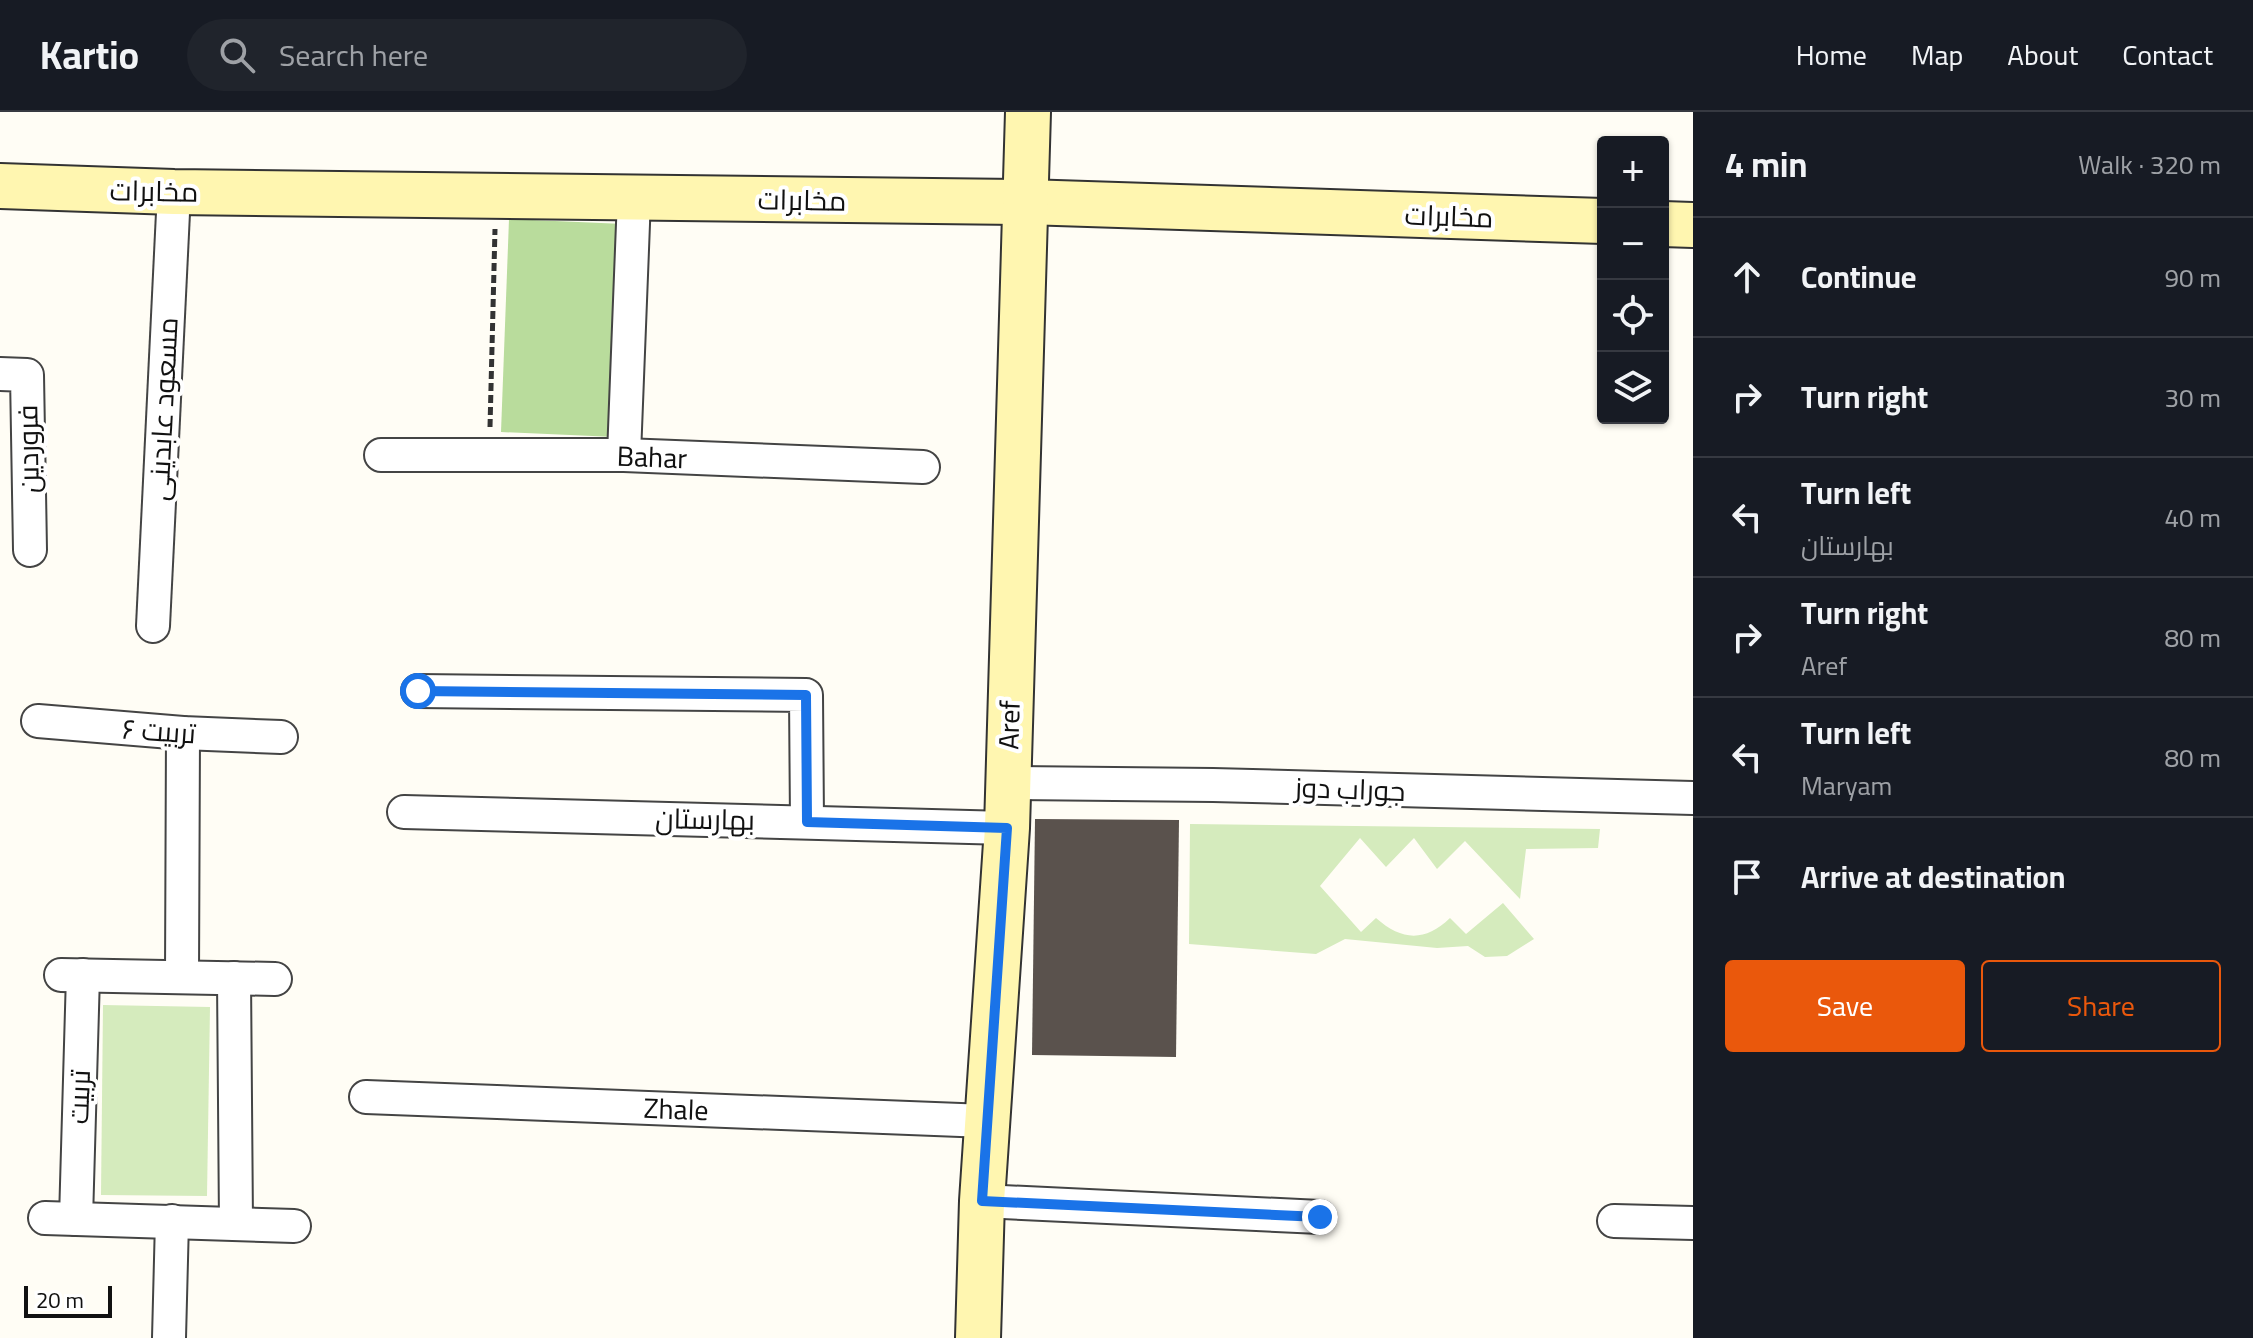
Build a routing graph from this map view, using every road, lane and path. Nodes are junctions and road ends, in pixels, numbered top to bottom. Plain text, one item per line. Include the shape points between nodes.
1 (1028, 112) edge
2 (0, 186) edge
3 (174, 192) junction
4 (495, 196) junction
5 (634, 198) junction
6 (1026, 202) junction
7 (1597, 221) edge
8 (1669, 224) edge
9 (1693, 225) edge
10 (0, 374) edge
11 (381, 455) dead end
12 (490, 455) junction
13 (624, 455) junction
14 (923, 467) dead end
15 (30, 550) dead end
16 (153, 626) dead end
17 (418, 691) dead end
18 (38, 721) dead end
19 (183, 733) junction
20 (281, 737) dead end
21 (1007, 783) junction
22 (1693, 798) edge
23 (404, 812) dead end
24 (807, 822) junction
25 (1007, 828) junction
26 (182, 977) junction
27 (234, 978) junction
28 (275, 979) dead end
29 (366, 1097) dead end
30 (986, 1121) junction
31 (982, 1201) junction
32 (1320, 1217) dead end
33 (172, 1221) junction
34 (1614, 1221) dead end
35 (1693, 1223) edge
36 (236, 1224) junction
37 (294, 1226) dead end
38 (169, 1338) edge
39 (978, 1338) edge

1 - 6 street, Aref
2 - 3 street, مخابرات
3 - 4 street, مخابرات
3 - 16 street, مسعود عابدینی
4 - 5 street, مخابرات
4 - 12 path
5 - 6 street, مخابرات
5 - 13 street
6 - 7 street, مخابرات
6 - 21 street, Aref
8 - 9 street
10 - 15 street, فروردین via 27,375
11 - 12 street, Bahar
12 - 13 street, Bahar
13 - 14 street, Bahar
17 - 24 street via 806,695
18 - 19 street, تربیت ۶
19 - 20 street, تربیت ۶
19 - 26 street
21 - 22 street, جوراب دوز
21 - 25 street, Aref
23 - 24 street, بهارستان
24 - 25 street, بهارستان
25 - 30 street, Aref
26 - 27 street
26 - 33 street, تربیت via 72,975 60,1218
27 - 28 street
27 - 36 street
29 - 30 street, Zhale
30 - 31 street, Aref
31 - 32 street
31 - 39 street, Aref
33 - 36 street
33 - 38 street
34 - 35 street
36 - 37 street

